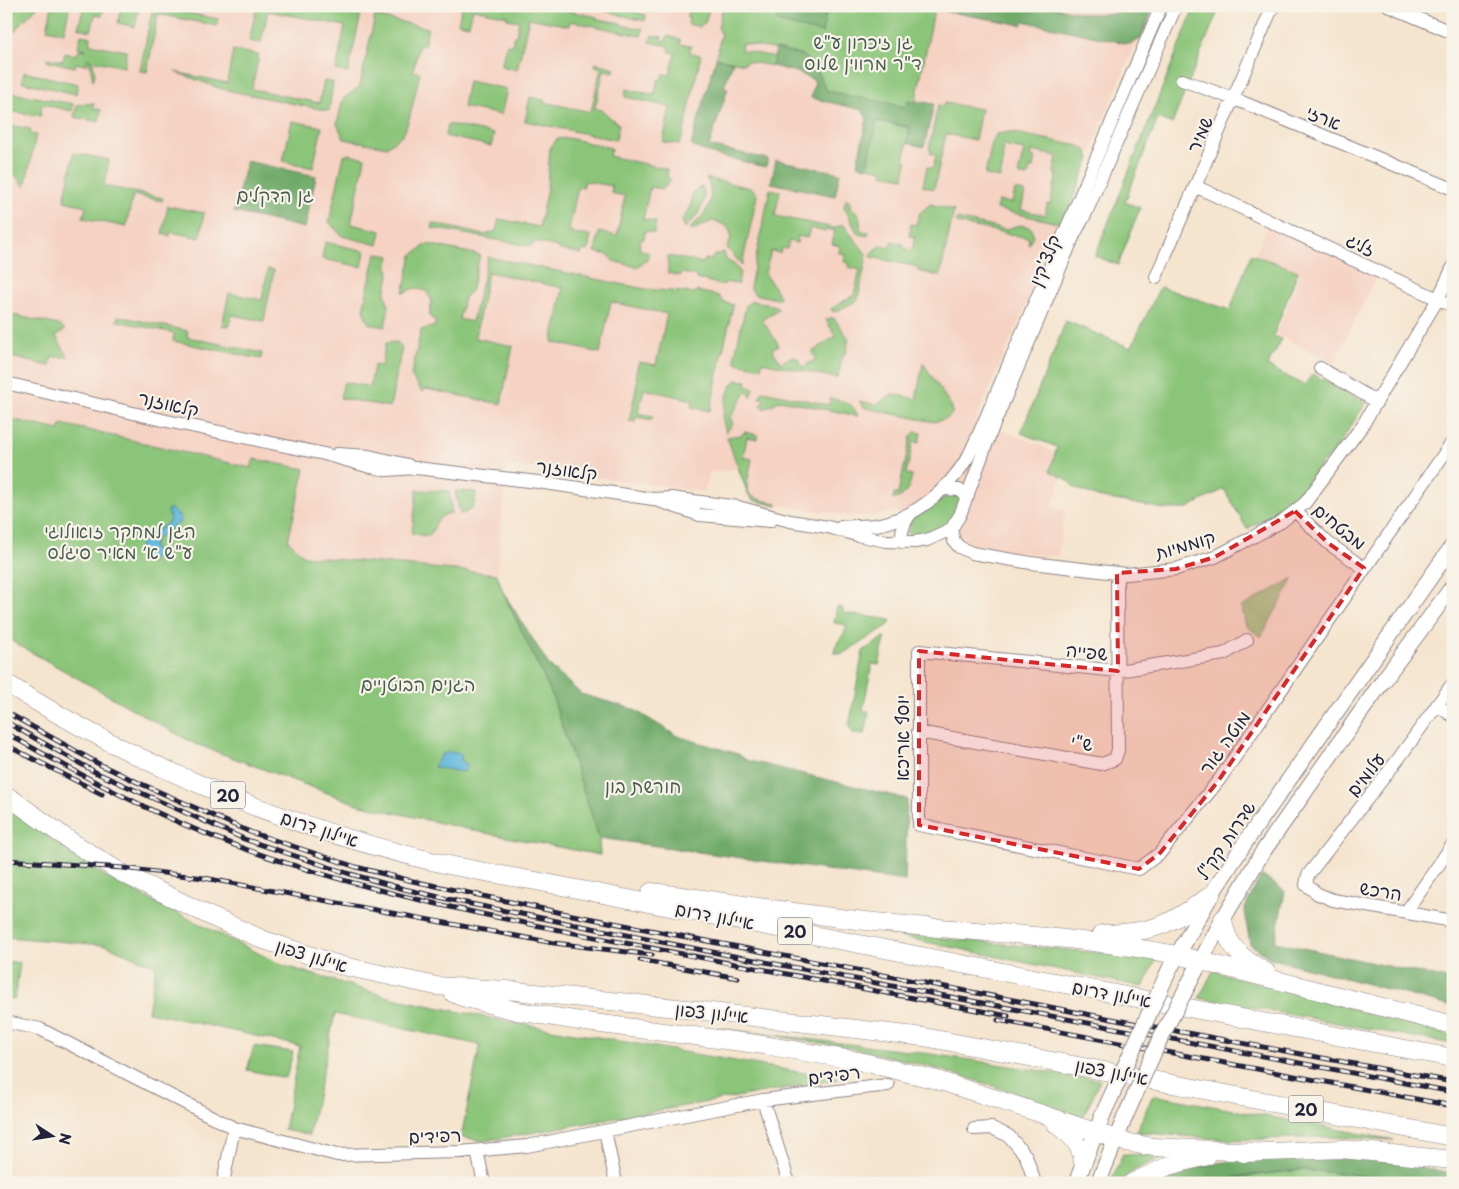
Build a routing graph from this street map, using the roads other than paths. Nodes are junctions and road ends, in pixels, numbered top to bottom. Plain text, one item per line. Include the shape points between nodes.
1 (1160, 6) edge
2 (1176, 6) edge
3 (1273, 6) edge
4 (1389, 6) edge
5 (1453, 33) edge
6 (1182, 80) dead end
7 (1234, 98) junction
8 (1195, 186) junction
9 (1453, 189) edge
10 (1453, 267) edge
11 (1156, 277) dead end
12 (1438, 299) junction
13 (1453, 306) edge
14 (1320, 368) dead end
15 (6, 384) edge
16 (1377, 402) junction
17 (1453, 441) edge
18 (944, 489) junction
19 (968, 496) junction
20 (1295, 511) junction
21 (913, 512) junction
22 (828, 527) junction
23 (951, 529) junction
24 (902, 542) junction
25 (1453, 545) edge
26 (1364, 568) junction
27 (1117, 573) junction
28 (1453, 586) edge
29 (1247, 640) dead end
30 (919, 651) joint
31 (1118, 671) junction
32 (6, 683) edge
33 (1453, 683) edge
34 (1437, 705) junction
35 (1453, 716) edge
36 (918, 732) junction
37 (6, 794) edge
38 (919, 825) joint
39 (1453, 844) edge
40 (464, 868) junction
41 (1306, 885) joint
42 (1211, 895) junction
43 (1406, 912) junction
44 (1223, 919) junction
45 (1453, 922) edge
46 (1030, 936) junction
47 (1174, 960) junction
48 (1199, 966) junction
49 (1291, 984) junction
50 (436, 986) junction
51 (6, 1022) edge
52 (1453, 1025) edge
53 (1453, 1058) edge
54 (888, 1085) dead end
55 (763, 1100) junction
56 (1044, 1115) junction
57 (234, 1128) junction
58 (974, 1129) dead end
59 (604, 1131) junction
60 (1095, 1133) junction
61 (1453, 1137) edge
62 (1115, 1139) junction
63 (477, 1151) junction
64 (1254, 1152) junction
65 (1453, 1160) edge
66 (1083, 1162) junction
67 (223, 1183) edge
68 (484, 1183) edge
69 (616, 1183) edge
70 (789, 1183) edge
71 (1035, 1183) edge
72 (1076, 1183) edge
73 (1098, 1183) edge
74 (1132, 1183) edge

1 - 18 street, קלצ'קין via 987,415 968,457
2 - 19 street, קלצ'קין via 1075,233 992,429
3 - 7 street, שמיר
4 - 5 street
6 - 7 street, ארזי
7 - 8 street, שמיר
7 - 9 street, ארזי
8 - 11 street, שמיר
8 - 12 street, זליג
10 - 12 street, קוממיות
12 - 13 street, זליג
12 - 16 street, קוממיות
14 - 16 street
15 - 22 street, קלאוזנר via 324,454 355,454 388,459 416,468 653,499 700,515
16 - 20 street, קוממיות via 1305,503
17 - 26 street, מוטה גור
18 - 19 street via 959,490
18 - 21 street, קלצ'קין
19 - 23 street, קלצ'קין
20 - 26 street, מבטחים via 1328,543
20 - 27 street, קוממיות via 1215,558 1176,569
21 - 22 street, קלאוזנר via 876,525
21 - 24 street via 906,519
22 - 24 street, קלאוזנר
23 - 24 street, קלאוזנר via 927,540
23 - 27 street, קוממיות via 954,542 972,553
25 - 42 main road, שדרות קק"ל
26 - 38 street, מוטה גור via 1218,780 1160,853 1139,869
27 - 31 street, ש"י
28 - 44 main road via 1262,853
29 - 31 street, שפייה via 1224,654
30 - 31 street, שפייה
30 - 36 street, יוסף אריכא
31 - 36 street, ש"י via 1118,750 1115,759 1102,764
32 - 40 highway, איילון דרום / 20 via 130,752 240,800 393,852
33 - 34 street, עלומים
34 - 35 street
34 - 41 street, עלומים via 1308,876
36 - 38 street, יוסף אריכא
37 - 50 highway, איילון צפון / 20 via 120,872 248,934 339,964
39 - 43 street
40 - 46 highway via 892,924
40 - 53 highway, איילון דרום / 20
41 - 43 street, הרכש via 1333,900
42 - 46 highway via 1158,928 1120,934
42 - 47 main road, שדרות קק"ל
43 - 45 street, הרכש
44 - 48 main road
44 - 49 highway via 1227,936 1237,952 1252,964
46 - 47 highway via 1121,945
47 - 48 highway
47 - 60 main road, שדרות קק"ל, bridge
48 - 49 highway
48 - 62 main road, bridge
49 - 52 highway
50 - 56 highway via 462,997 517,1011 859,1061 937,1080
50 - 61 highway, איילון צפון / 20 via 506,990 924,1037
51 - 57 street, רפידים via 40,1029
54 - 55 street, רפידים
55 - 59 street, רפידים
55 - 70 street
56 - 60 highway
56 - 66 highway via 1075,1140
57 - 63 street, רפידים via 337,1155
57 - 67 street
58 - 71 street via 992,1128 1008,1136 1026,1156
59 - 63 street, רפידים via 527,1146
59 - 69 street
60 - 62 highway
60 - 66 main road, שדרות קק"ל
62 - 64 highway via 1153,1147
62 - 73 main road
63 - 68 street
64 - 65 highway via 1341,1149
64 - 74 highway via 1184,1161
66 - 72 main road, שדרות קק"ל

